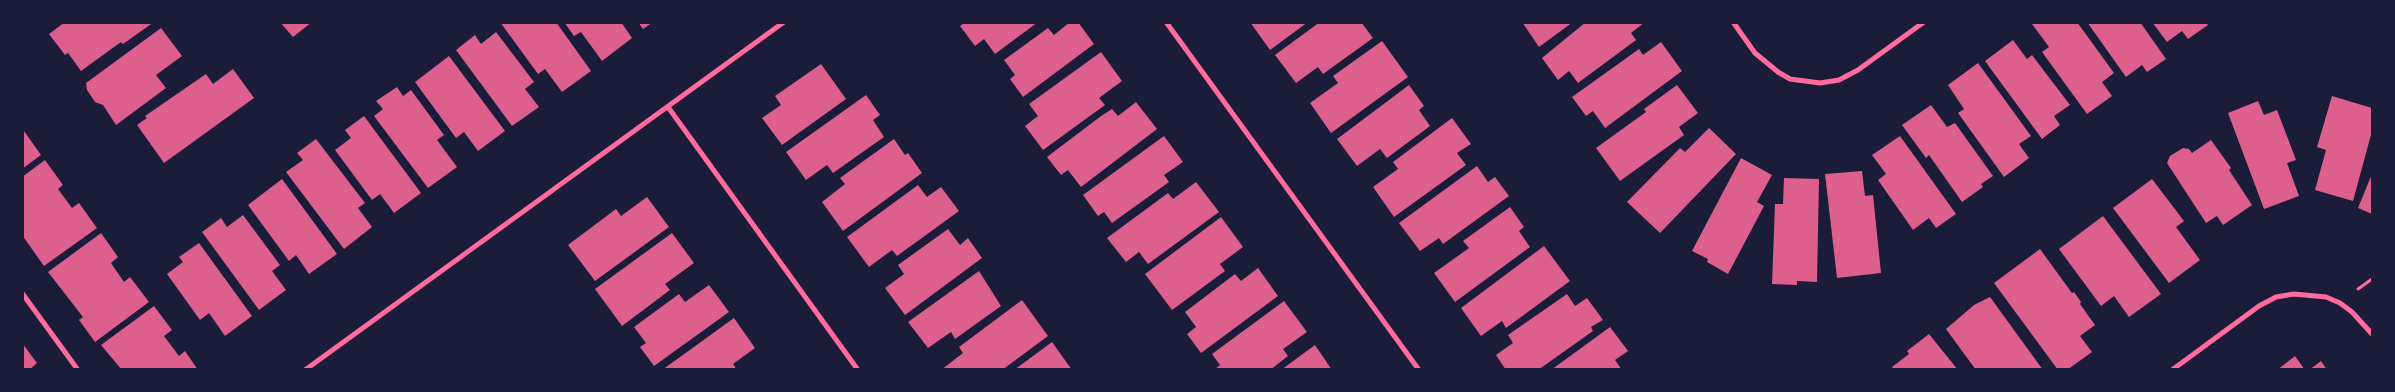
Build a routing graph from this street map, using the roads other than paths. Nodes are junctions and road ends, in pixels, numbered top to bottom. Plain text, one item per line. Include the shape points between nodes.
1 (784, 22) edge
2 (1166, 22) edge
3 (1733, 22) edge
4 (1924, 22) edge
5 (668, 107) junction
6 (22, 293) edge
7 (2372, 334) edge
8 (78, 370) edge
9 (305, 370) edge
10 (858, 370) edge
11 (1419, 370) edge
12 (2172, 370) edge

1 - 5 street
2 - 11 street
3 - 4 street via 1755,53 1778,72 1790,79 1820,83 1839,80 1858,70
5 - 9 street
5 - 10 street
6 - 8 street
7 - 12 street via 2352,312 2326,297 2294,294 2276,297

